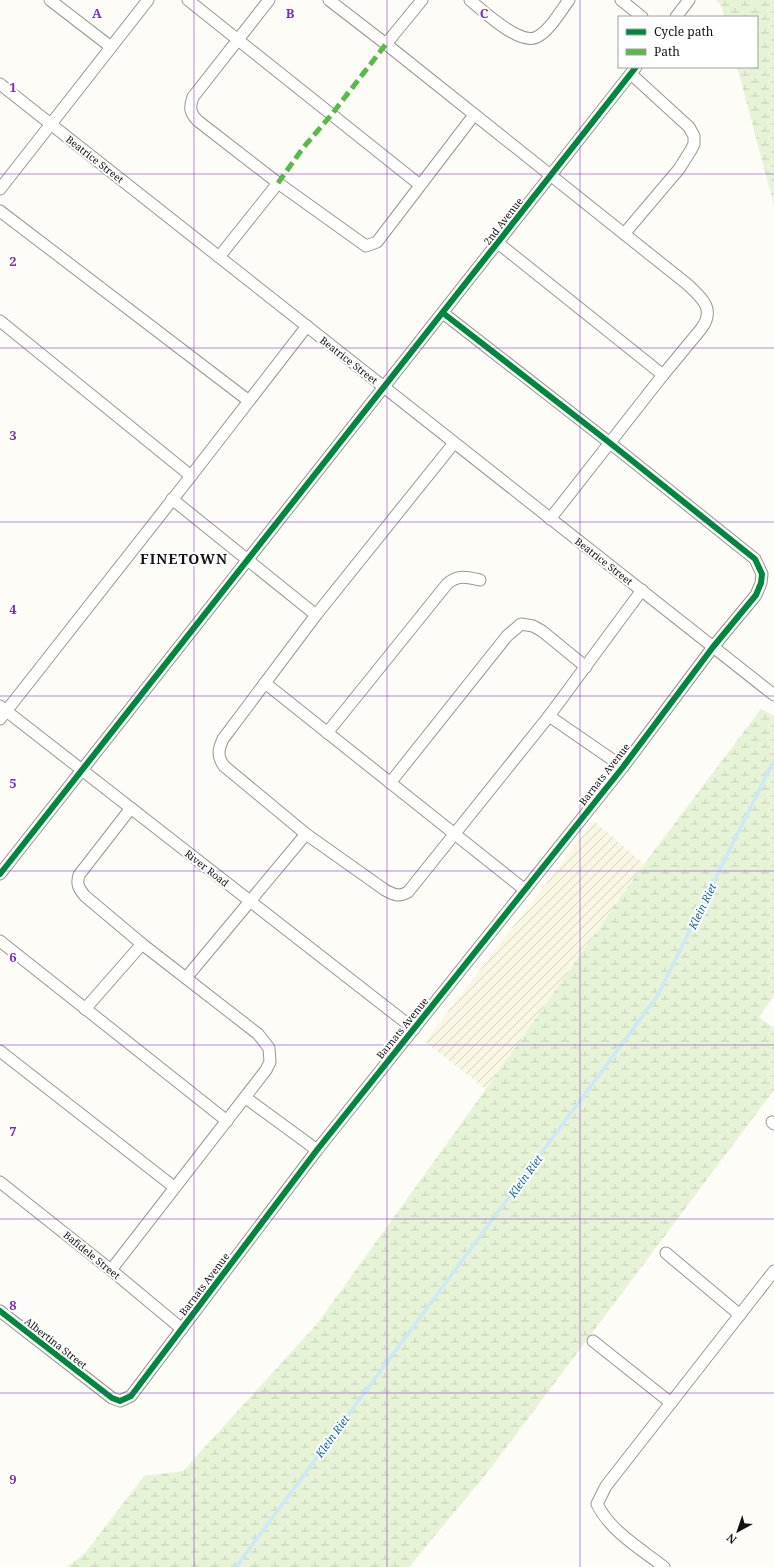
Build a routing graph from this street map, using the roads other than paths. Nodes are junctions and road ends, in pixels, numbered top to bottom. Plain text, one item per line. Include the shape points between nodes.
1 (50, 0) edge
2 (148, 0) edge
3 (188, 0) edge
4 (269, 0) edge
5 (329, 0) edge
6 (422, 0) edge
7 (470, 0) edge
8 (569, 0) edge
9 (621, 0) edge
10 (689, 0) edge
11 (641, 16) edge
12 (677, 16) edge
13 (237, 39) junction
14 (386, 44) junction
15 (111, 47) junction
16 (634, 71) edge
17 (0, 84) edge
18 (474, 114) junction
19 (51, 124) junction
20 (551, 176) junction
21 (278, 183) junction
22 (420, 185) junction
23 (0, 189) edge
24 (0, 211) edge
25 (624, 234) junction
26 (498, 243) junction
27 (219, 257) junction
28 (443, 313) junction
29 (0, 321) edge
30 (307, 326) junction
31 (663, 375) junction
32 (385, 388) junction
33 (248, 401) junction
34 (454, 443) junction
35 (610, 443) junction
36 (191, 476) junction
37 (172, 499) junction
38 (550, 518) junction
39 (248, 561) junction
40 (480, 580) dead end
41 (642, 590) junction
42 (316, 615) junction
43 (713, 647) junction
44 (586, 667) junction
45 (265, 683) junction
46 (774, 695) edge
47 (2, 712) edge
48 (549, 716) junction
49 (327, 733) junction
50 (623, 766) junction
51 (82, 770) junction
52 (390, 783) junction
53 (131, 808) junction
54 (306, 834) junction
55 (455, 834) junction
56 (0, 874) edge
57 (525, 890) junction
58 (249, 901) junction
59 (0, 941) edge
60 (142, 944) junction
61 (186, 978) junction
62 (85, 1009) junction
63 (414, 1029) junction
64 (0, 1051) edge
65 (246, 1098) junction
66 (227, 1121) junction
67 (317, 1150) junction
68 (0, 1182) edge
69 (174, 1187) junction
70 (666, 1253) dead end
71 (111, 1270) junction
72 (774, 1271) edge
73 (0, 1311) edge
74 (740, 1315) junction
75 (182, 1329) junction
76 (593, 1341) dead end
77 (100, 1391) joint
78 (671, 1403) junction
79 (664, 1567) edge

1 - 15 street
2 - 15 street
3 - 13 street
4 - 13 street
5 - 14 street
6 - 14 street
7 - 8 street via 512,33 526,39 532,39 543,32
9 - 11 street
10 - 12 street
13 - 21 street via 193,97 191,113
13 - 22 street
14 - 18 street
15 - 19 street
16 - 20 street, 2nd Avenue
16 - 25 street via 689,127 694,136 694,144 679,169
17 - 19 street, Beatrice Street
18 - 20 street
18 - 22 street
19 - 23 street
19 - 27 street, Beatrice Street
20 - 25 street
20 - 26 street, 2nd Avenue
21 - 22 street via 366,246 377,242
21 - 27 street
24 - 33 street
25 - 31 street via 704,300 708,314 706,322
26 - 28 street, 2nd Avenue
26 - 31 street
27 - 30 street, Beatrice Street
28 - 32 street, 2nd Avenue
28 - 35 street, Barnats Avenue
29 - 36 street
30 - 32 street, Beatrice Street
30 - 33 street
31 - 35 street
32 - 34 street, Beatrice Street
32 - 39 street, 2nd Avenue
33 - 36 street
34 - 38 street, Beatrice Street
34 - 42 street
35 - 38 street
35 - 43 street, Barnats Avenue via 755,560 759,566 762,574 756,595
36 - 37 street
37 - 39 street
37 - 47 street
38 - 41 street, Beatrice Street
39 - 42 street
39 - 51 street, 2nd Avenue
40 - 49 street via 459,576 447,584
41 - 43 street, Beatrice Street
41 - 44 street
42 - 45 street
43 - 46 street, Beatrice Street
43 - 50 street, Barnats Avenue
44 - 48 street
44 - 52 street via 542,631 521,624 508,636
45 - 49 street
45 - 54 street via 223,739 218,755 224,766
47 - 51 street, River Road
48 - 50 street
48 - 55 street
49 - 52 street
50 - 57 street, Barnats Avenue
51 - 53 street, River Road
51 - 56 street, 2nd Avenue
52 - 55 street
53 - 58 street, River Road
53 - 60 street via 79,875 78,885 85,896
54 - 55 street via 374,883 401,896 408,892
54 - 58 street
55 - 57 street
57 - 63 street, Barnats Avenue
58 - 61 street
58 - 63 street, River Road
59 - 62 street
60 - 61 street
60 - 62 street
61 - 65 street via 258,1034 269,1048 270,1062
62 - 66 street
63 - 67 street, Barnats Avenue
64 - 69 street
65 - 66 street
65 - 67 street
66 - 69 street
67 - 75 street, Barnats Avenue
68 - 71 street, Bafidele Street
69 - 71 street
70 - 74 street
71 - 75 street, Bafidele Street
72 - 74 street
73 - 77 street, Albertina Street
74 - 78 street
75 - 77 street, Barnats Avenue via 131,1396 120,1401
76 - 78 street
78 - 79 street via 606,1486 597,1504 616,1529

